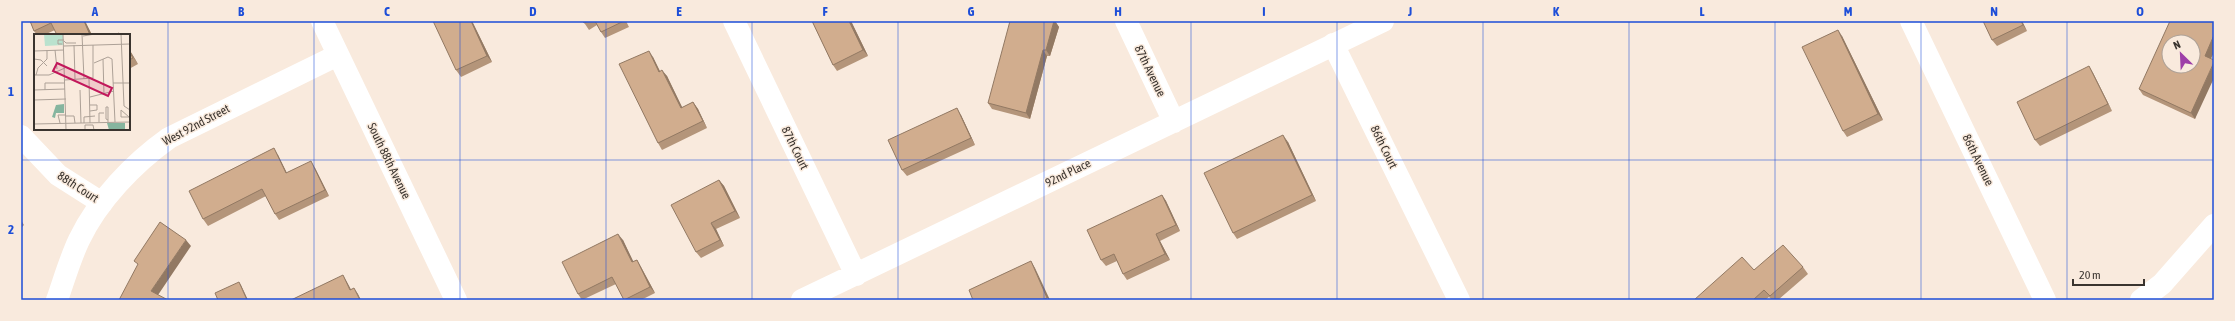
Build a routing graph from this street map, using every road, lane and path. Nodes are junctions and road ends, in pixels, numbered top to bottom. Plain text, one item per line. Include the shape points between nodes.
1 (322, 21) edge
2 (734, 21) edge
3 (1126, 21) edge
4 (1383, 21) edge
5 (1911, 21) edge
6 (1333, 44) junction
7 (338, 55) junction
8 (1174, 122) junction
9 (21, 136) edge
10 (102, 203) junction
11 (2214, 225) edge
12 (856, 275) junction
13 (57, 300) edge
14 (456, 300) edge
15 (802, 300) edge
16 (1459, 300) edge
17 (2045, 300) edge
18 (2141, 300) edge

1 - 7 street, South 88th Avenue
2 - 12 street, 87th Court
3 - 8 street, 87th Avenue
4 - 6 street
5 - 17 street, 86th Avenue
6 - 8 street, 92nd Place
6 - 16 street, 86th Court
7 - 10 street, West 92nd Street via 169,138 150,151
7 - 14 street, South 88th Avenue
8 - 12 street, 92nd Place
9 - 10 street, 88th Court via 58,175
10 - 13 street, West 92nd Street via 79,240
11 - 18 street via 2162,284
12 - 15 street, 92nd Place

